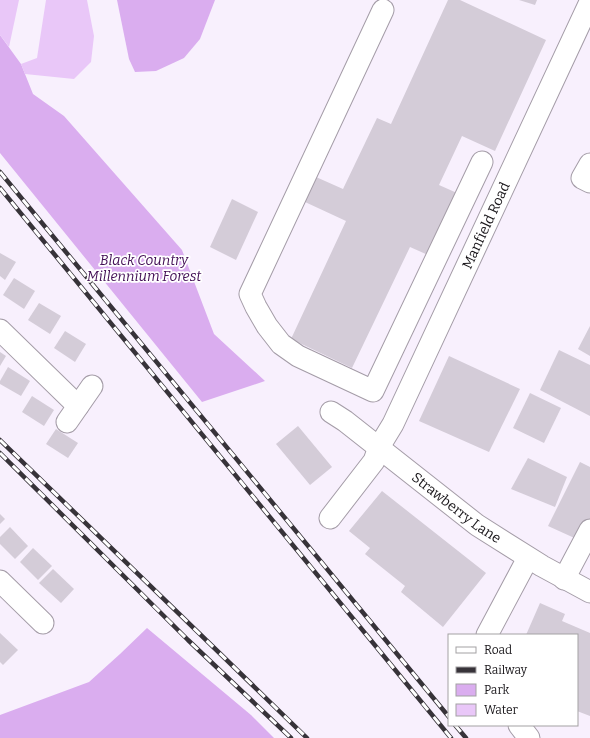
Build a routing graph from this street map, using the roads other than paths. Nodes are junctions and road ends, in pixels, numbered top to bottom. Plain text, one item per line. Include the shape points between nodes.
1 (590, 2) edge
2 (383, 10) dead end
3 (482, 162) dead end
4 (590, 164) edge
5 (590, 182) edge
6 (418, 298) junction
7 (446, 311) junction
8 (0, 330) edge
9 (92, 386) dead end
10 (331, 412) dead end
11 (379, 447) junction
12 (330, 518) dead end
13 (590, 530) edge
14 (584, 555) edge
15 (528, 558) junction
16 (564, 579) junction
17 (0, 582) edge
18 (590, 592) edge
19 (43, 623) dead end
20 (489, 634) edge
21 (520, 726) edge
22 (528, 738) edge

1 - 7 street, Manfield Road
2 - 6 street via 250,294 267,326 281,344 298,356 372,391
3 - 6 street
4 - 5 street via 582,178
6 - 7 street
7 - 11 street, Manfield Road via 393,424
8 - 9 street via 73,414
10 - 11 street, Strawberry Lane
11 - 12 street, Manfield Road via 374,461
11 - 15 street, Strawberry Lane via 477,525
13 - 14 street
14 - 16 street
15 - 16 street, Strawberry Lane
15 - 20 street
16 - 18 street, Strawberry Lane
17 - 19 street
21 - 22 street

